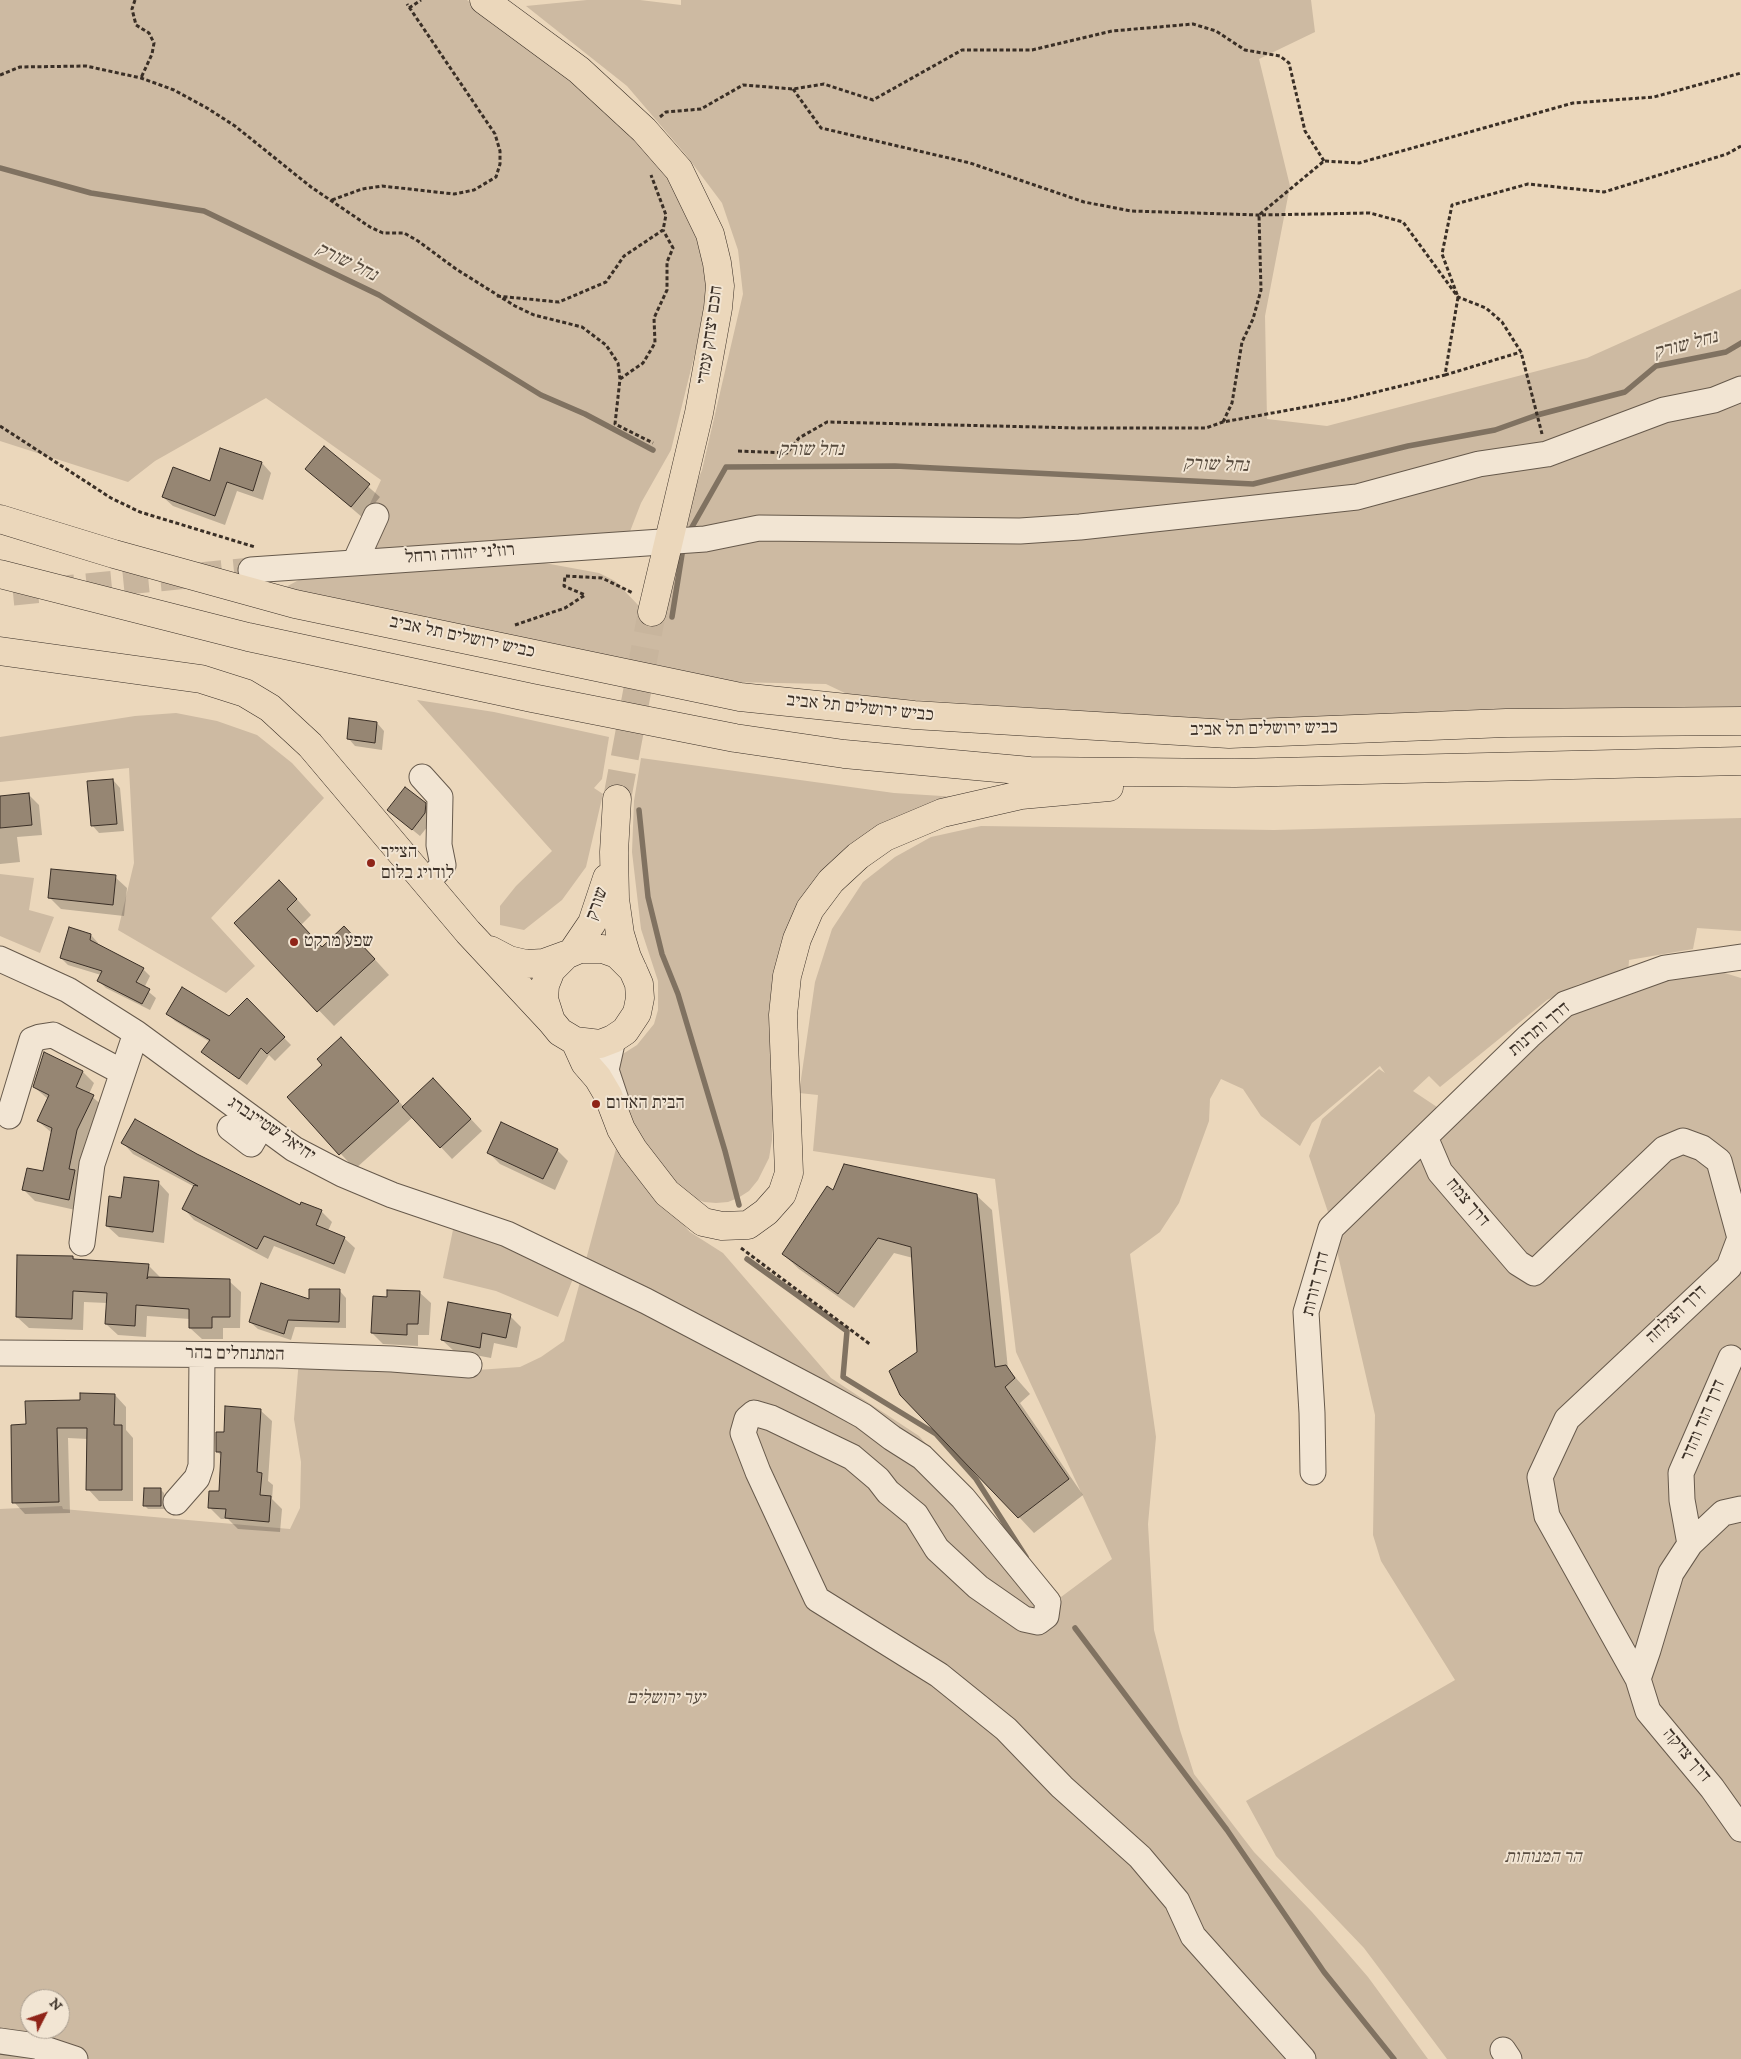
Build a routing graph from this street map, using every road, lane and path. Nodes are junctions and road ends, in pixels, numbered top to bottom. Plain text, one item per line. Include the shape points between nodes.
1 (135, 0) edge
2 (421, 0) edge
3 (484, 0) edge
4 (1741, 73) edge
5 (0, 75) edge
6 (142, 78) junction
7 (793, 89) junction
8 (644, 130) junction
9 (1741, 146) edge
10 (1324, 160) junction
11 (650, 173) dead end
12 (331, 201) junction
13 (1259, 215) junction
14 (663, 230) junction
15 (496, 296) junction
16 (1458, 297) junction
17 (1521, 352) junction
18 (1445, 375) junction
19 (620, 379) junction
20 (1741, 389) edge
21 (1223, 422) junction
22 (0, 426) edge
23 (653, 443) dead end
24 (738, 451) dead end
25 (1547, 454) junction
26 (376, 516) dead end
27 (0, 519) edge
28 (668, 541) junction
29 (255, 559) joint
30 (355, 562) junction
31 (0, 574) edge
32 (653, 608) joint
33 (508, 628) dead end
34 (0, 651) edge
35 (1741, 721) edge
36 (1741, 762) edge
37 (1235, 773) junction
38 (422, 777) dead end
39 (617, 798) tunnel mouth
40 (614, 852) junction
41 (426, 882) junction
42 (468, 932) junction
43 (570, 953) junction
44 (1741, 957) edge
45 (0, 959) edge
46 (633, 970) junction
47 (551, 1021) junction
48 (136, 1033) junction
49 (613, 1039) junction
50 (575, 1041) junction
51 (122, 1072) junction
52 (9, 1116) dead end
53 (261, 1127) junction
54 (230, 1128) dead end
55 (1425, 1137) junction
56 (782, 1194) junction
57 (82, 1243) dead end
58 (739, 1246) dead end
59 (1518, 1263) joint
60 (871, 1345) dead end
61 (0, 1353) edge
62 (202, 1355) junction
63 (1731, 1358) dead end
64 (469, 1365) dead end
65 (1313, 1472) dead end
66 (176, 1502) dead end
67 (1741, 1509) edge
68 (1690, 1544) junction
69 (1638, 1679) junction
70 (1741, 1828) edge
71 (0, 2041) edge
72 (75, 2059) edge
73 (1303, 2059) edge

1 - 6 path via 132,9 136,25 149,33 154,43
2 - 12 path via 408,6 495,134 500,150 496,177 474,190 454,194 382,186 362,189
3 - 8 main road, חכם יצחק עמדי via 579,70
4 - 10 path via 1654,97 1573,103 1359,163
5 - 6 path via 20,67 86,66
6 - 12 path via 174,90 236,126
7 - 8 path via 743,85 701,108 666,112
7 - 10 path via 824,84 873,100 962,50 1032,50 1112,31 1193,24 1216,31 1245,50 1280,56 1289,63 1305,131
7 - 13 path via 821,128 970,163 1084,202 1131,211
8 - 28 main road, חכם יצחק עמדי via 679,170 697,204 710,234 720,286 700,413
9 - 16 path via 1727,154 1604,192 1528,184 1452,205 1442,254
10 - 13 path
11 - 14 path via 666,215
12 - 15 path via 383,233 404,234 418,241
13 - 16 path via 1370,213 1403,222
13 - 21 path via 1260,290 1253,319 1242,342 1232,403
14 - 15 path via 624,256 606,282 559,302
14 - 19 path via 673,248 668,262 667,290 654,318 656,343 643,363
15 - 19 path via 534,315 582,327 606,345 618,363
16 - 17 path via 1486,308 1502,322
16 - 18 path
17 - 18 path
17 - 25 path
18 - 21 path via 1344,400
19 - 23 path via 615,424
20 - 25 street, רוז'ני יהודה ורחל via 1714,400 1664,410
21 - 24 path via 1206,428 827,422 799,438 787,453
22 - 29 path via 111,498
25 - 28 street, רוז'ני יהודה ורחל via 1479,464 1358,498 1080,527 1020,531 759,528 705,539
26 - 30 street
27 - 35 main road, כביש ירושלים תל אביב via 295,604 750,698 914,715 1229,734 1506,724
28 - 30 street, רוז'ני יהודה ורחל
28 - 32 main road, חכם יצחק עמדי
29 - 30 street, רוז'ני יהודה ורחל
31 - 37 main road via 258,639 735,738 844,754 1030,771
32 - 33 path via 602,578 565,576 564,586 585,595 565,608
34 - 41 main road via 201,678 258,700 283,718 310,745
36 - 37 main road
37 - 56 main road via 1021,795 951,810 885,837 831,881 810,909 787,976 783,1015 789,1173
38 - 41 street via 440,797 442,865
39 - 40 main road
40 - 43 main road, שורק via 596,914 588,932
40 - 46 main road via 617,916 623,946
41 - 42 main road
42 - 43 main road via 493,951 517,963 544,963
42 - 47 main road
43 - 46 main road via 588,948 603,949 617,954
43 - 47 main road via 550,970 545,984 544,999
44 - 55 street, דרך ותרנות via 1665,968 1565,1004
45 - 48 street, יחיאל שטיינברג via 68,990
46 - 49 main road via 640,991 637,1013 630,1025
47 - 50 main road via 560,1032
48 - 51 street
48 - 53 street, יחיאל שטיינברג
49 - 50 main road via 600,1044
49 - 56 street via 606,1070 620,1114 636,1142 682,1198 708,1214 735,1216 759,1205 773,1194
50 - 56 main road via 584,1063 608,1096 633,1149 668,1193 703,1222 722,1226 748,1225 766,1212
51 - 52 street via 53,1035 32,1040
51 - 57 street via 92,1164
53 - 54 street via 251,1144
53 - 73 street, יחיאל שטיינברג via 342,1174 507,1234 664,1311 863,1416 922,1457 963,1498 1048,1602 1046,1616 1038,1622 1024,1619 978,1587 937,1549 916,1515 852,1457 754,1413 747,1419 743,1433 817,1599 939,1675 1006,1729 1062,1787 1140,1857 1177,1901 1193,1936
55 - 59 street, דרך צמח via 1440,1172
55 - 65 street, דרך דורות via 1331,1228 1306,1312
58 - 60 path
59 - 69 street, דרך הצלחה via 1534,1272 1664,1149 1683,1141 1702,1148 1719,1160 1740,1238 1730,1267 1567,1419 1540,1476 1547,1516
61 - 62 street, המתנחלים בהר
62 - 64 street, המתנחלים בהר via 373,1358
62 - 66 street via 201,1466 197,1478
63 - 68 street, דרך הוד והדר via 1682,1473 1682,1500
67 - 68 street via 1723,1514
68 - 69 street via 1671,1573
69 - 70 street, דרך צדקה via 1648,1711
71 - 72 street via 36,2046

